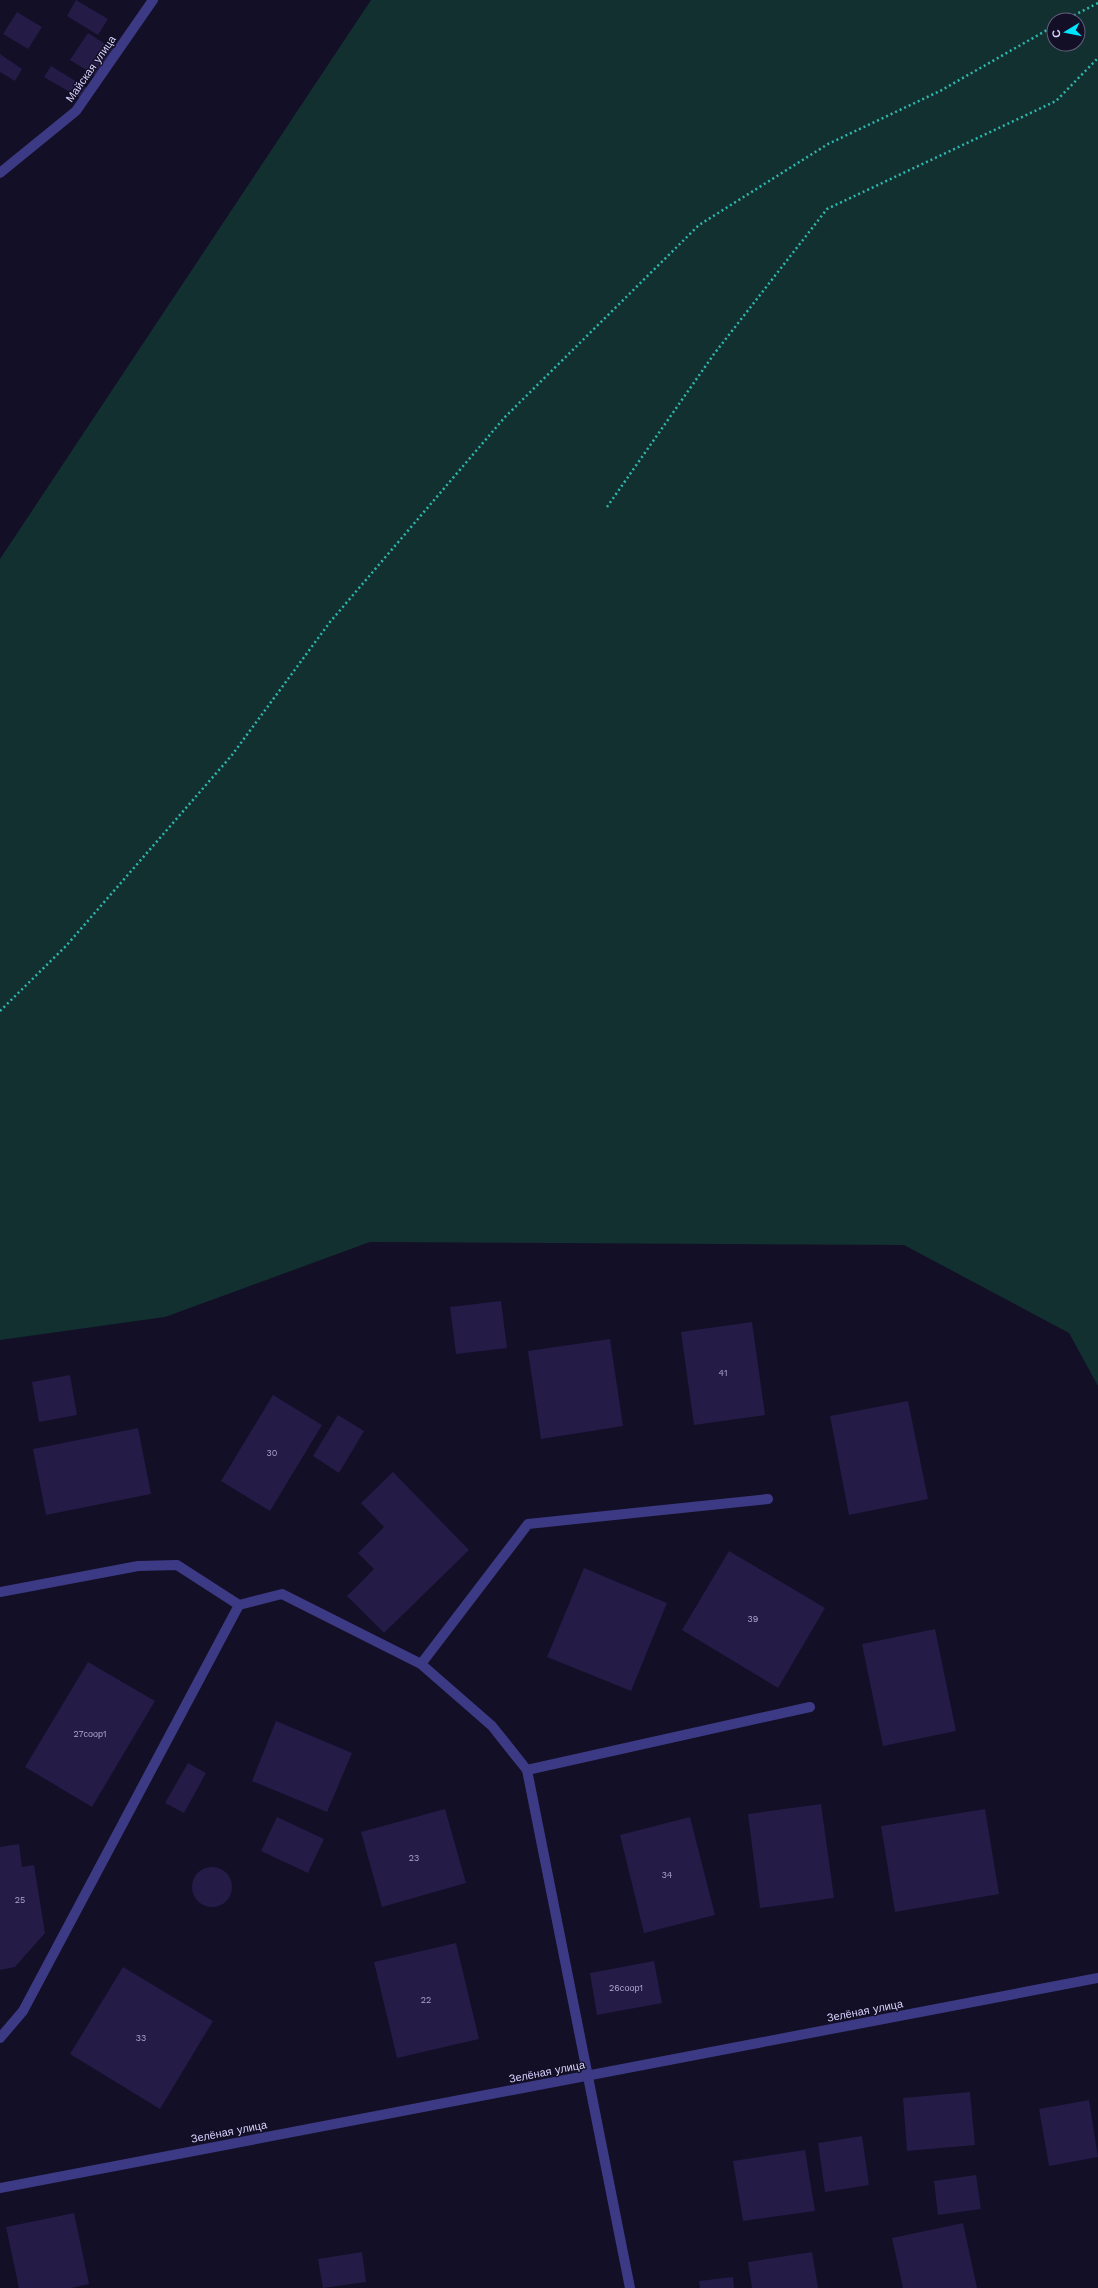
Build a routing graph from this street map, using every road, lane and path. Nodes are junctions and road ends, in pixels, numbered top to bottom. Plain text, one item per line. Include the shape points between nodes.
1 (154, 0) edge
2 (1098, 3) edge
3 (1081, 12) edge
4 (1046, 31) edge
5 (1098, 58) edge
6 (0, 173) edge
7 (607, 507) dead end
8 (0, 1011) edge
9 (768, 1499) dead end
10 (0, 1592) edge
11 (239, 1605) junction
12 (421, 1664) junction
13 (810, 1707) dead end
14 (527, 1770) junction
15 (1098, 1978) edge
16 (0, 2038) edge
17 (588, 2076) junction
18 (0, 2188) edge
19 (630, 2288) edge

1 - 6 street, Майская улица via 76,111
2 - 3 path
4 - 8 path via 940,91 828,144 699,225 505,417 330,622 232,755 66,946
5 - 7 path via 1056,101 827,209 714,354
9 - 12 street via 528,1524
10 - 11 street via 138,1566 177,1565
11 - 12 street via 282,1594
11 - 16 street via 23,2012
12 - 14 street via 492,1726
13 - 14 street
14 - 17 street
15 - 17 street, Зелёная улица
17 - 18 street, Зелёная улица
17 - 19 street

